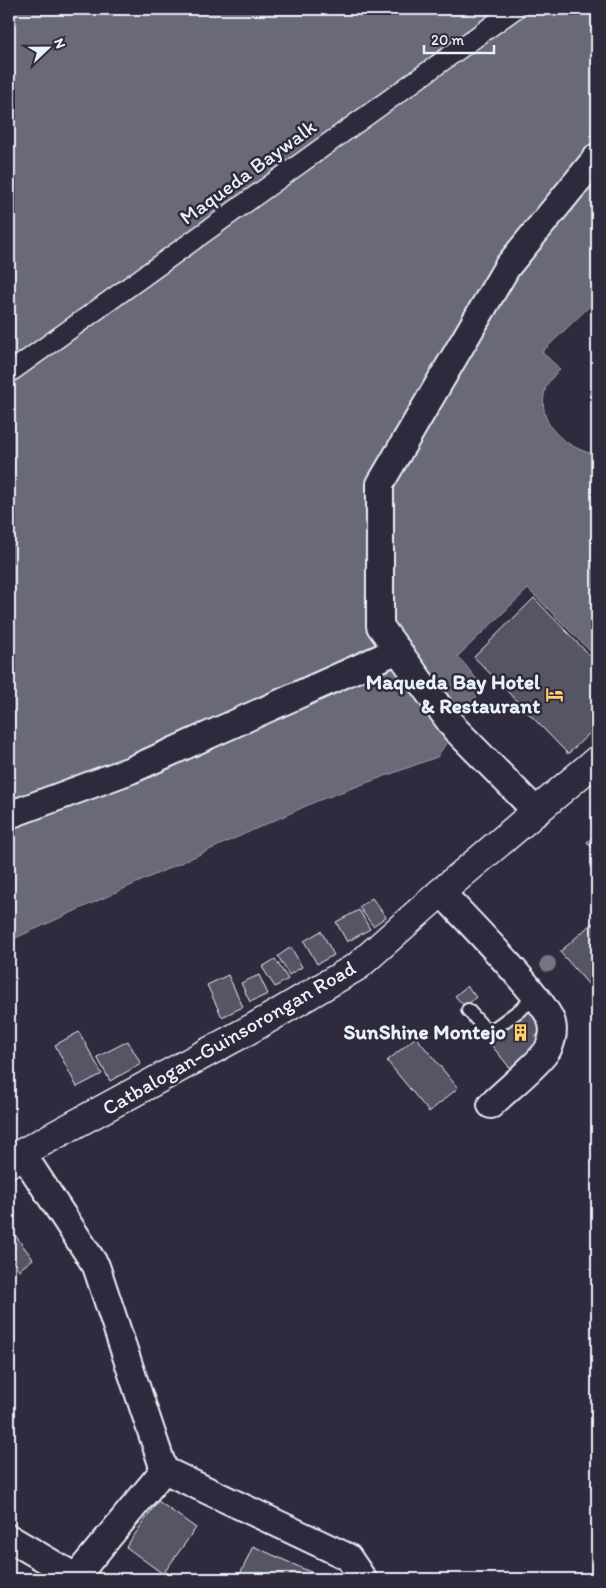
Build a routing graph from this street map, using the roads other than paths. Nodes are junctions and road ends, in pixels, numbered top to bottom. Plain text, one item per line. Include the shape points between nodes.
1 (515, 9) edge
2 (597, 157) edge
3 (9, 373) edge
4 (398, 650) junction
5 (597, 760) edge
6 (537, 812) junction
7 (9, 815) edge
8 (440, 892) junction
9 (536, 998) junction
10 (468, 1010) dead end
11 (491, 1105) dead end
12 (15, 1158) edge
13 (164, 1470) junction
14 (9, 1538) edge
15 (76, 1579) edge
16 (363, 1579) edge

1 - 3 street, Maqueda Baywalk
2 - 4 street via 507,267 380,484 380,626
4 - 6 street via 455,729
4 - 7 street via 130,770
5 - 6 street, Catbalogan-Guinsorongan Road
6 - 8 street, Catbalogan-Guinsorongan Road
8 - 9 street
8 - 12 street, Catbalogan-Guinsorongan Road via 358,966 256,1026
9 - 10 lane via 495,1028 485,1029
9 - 11 street via 552,1022 553,1036 548,1050
12 - 13 street via 96,1266
13 - 15 street
13 - 16 street via 348,1557
14 - 15 street

